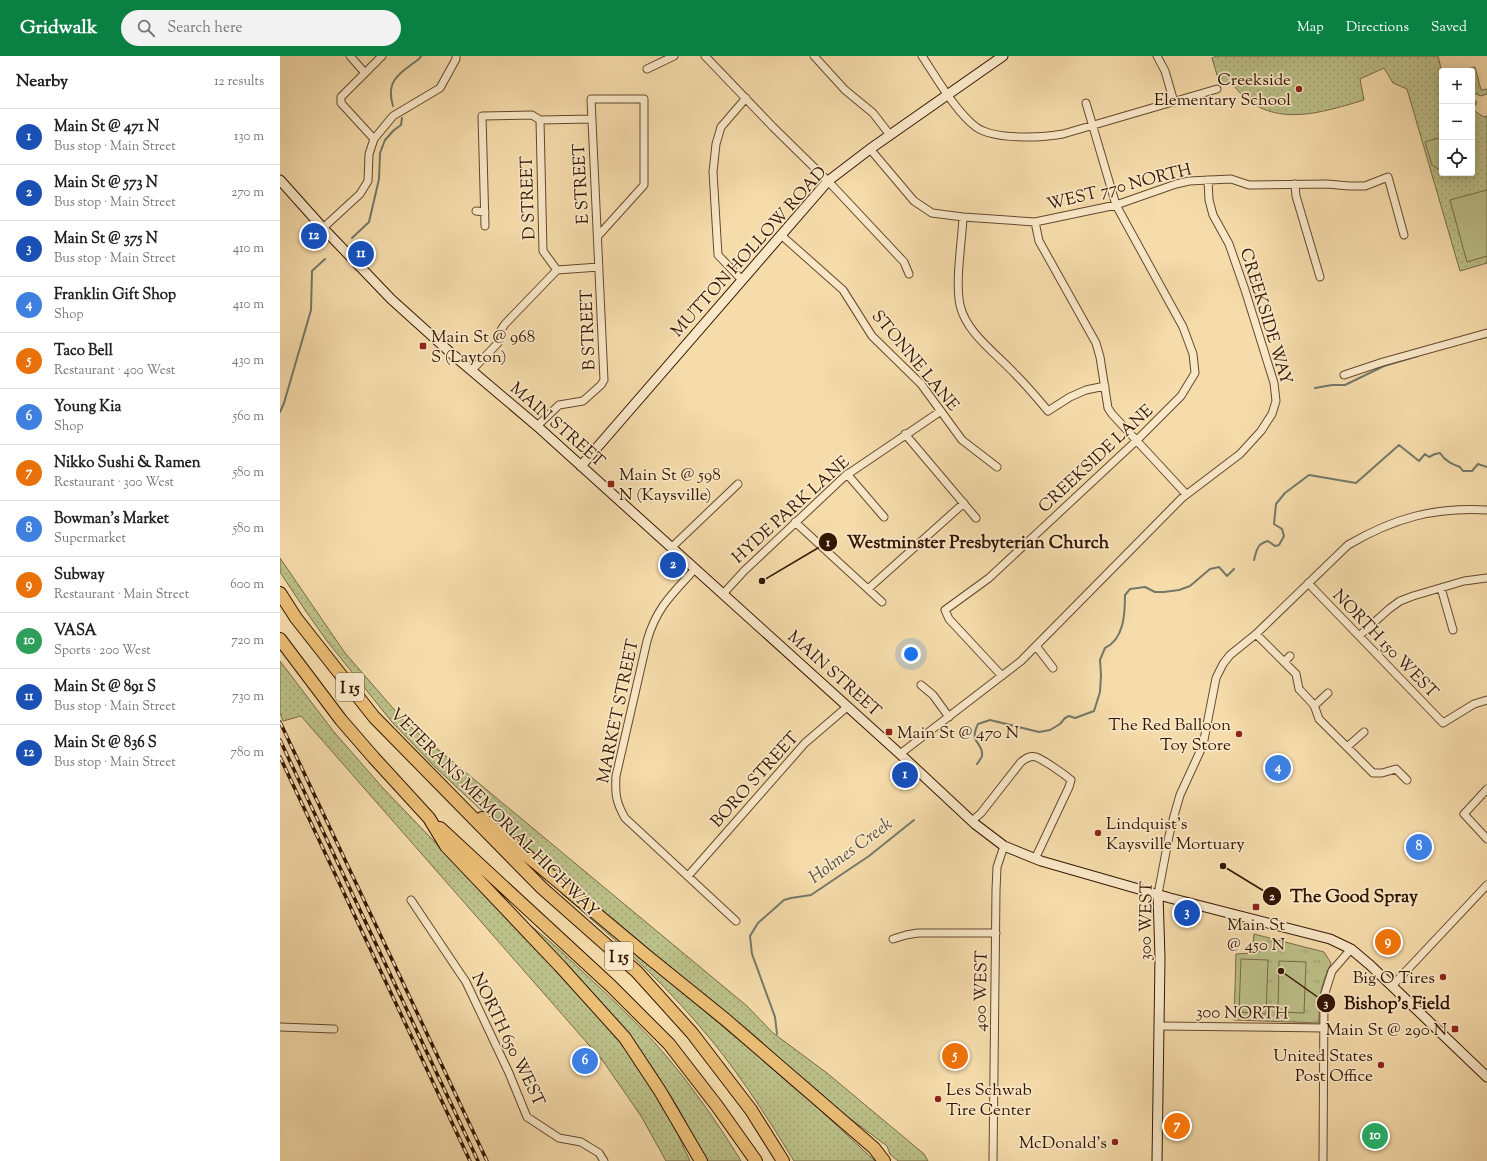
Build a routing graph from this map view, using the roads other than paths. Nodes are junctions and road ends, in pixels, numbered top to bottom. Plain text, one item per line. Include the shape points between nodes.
1 (350, 56) edge
2 (382, 56) edge
3 (456, 56) edge
4 (674, 56) edge
5 (706, 56) edge
6 (814, 56) edge
7 (922, 56) edge
8 (1002, 56) edge
9 (1157, 56) edge
10 (647, 69) dead end
11 (365, 73) junction
12 (1218, 89) dead end
13 (948, 94) junction
14 (746, 98) junction
15 (1086, 102) dead end
16 (1174, 102) junction
17 (592, 119) junction
18 (540, 120) junction
19 (1092, 126) junction
20 (890, 135) junction
21 (374, 139) junction
22 (870, 149) junction
23 (280, 180) edge
24 (1208, 180) junction
25 (828, 181) junction
26 (1295, 184) junction
27 (1116, 205) junction
28 (476, 211) dead end
29 (484, 212) junction
30 (964, 217) junction
31 (1035, 222) junction
32 (485, 226) dead end
33 (323, 228) junction
34 (781, 235) junction
35 (1404, 235) dead end
36 (598, 236) junction
37 (599, 267) junction
38 (557, 270) junction
39 (909, 274) dead end
40 (1320, 277) dead end
41 (742, 280) junction
42 (1487, 333) edge
43 (472, 370) junction
44 (1344, 375) dead end
45 (1105, 386) junction
46 (941, 411) junction
47 (537, 426) junction
48 (905, 434) junction
49 (1136, 442) junction
50 (582, 466) junction
51 (997, 467) dead end
52 (848, 474) junction
53 (738, 484) dead end
54 (1186, 494) junction
55 (964, 503) junction
56 (1487, 510) edge
57 (884, 517) dead end
58 (976, 518) dead end
59 (795, 522) junction
60 (672, 547) junction
61 (695, 569) junction
62 (1487, 578) edge
63 (1308, 583) junction
64 (1441, 588) junction
65 (868, 589) junction
66 (280, 592) edge
67 (723, 594) junction
68 (882, 602) dead end
69 (1453, 630) dead end
70 (1256, 634) junction
71 (1359, 636) junction
72 (280, 639) edge
73 (1036, 646) junction
74 (1290, 656) dead end
75 (1284, 662) junction
76 (1053, 668) dead end
77 (1002, 676) junction
78 (921, 685) dead end
79 (1328, 694) dead end
80 (1487, 700) edge
81 (847, 706) junction
82 (1314, 706) junction
83 (949, 716) junction
84 (1364, 732) dead end
85 (1347, 747) junction
86 (900, 754) junction
87 (429, 773) junction
88 (1407, 780) dead end
89 (1487, 789) edge
90 (429, 818) junction
91 (972, 821) junction
92 (1487, 840) edge
93 (1004, 846) junction
94 (1035, 859) junction
95 (688, 876) junction
96 (1487, 885) edge
97 (1158, 894) junction
98 (411, 900) dead end
99 (736, 921) dead end
100 (996, 933) junction
101 (893, 939) dead end
102 (1351, 949) junction
103 (1392, 986) junction
104 (1159, 1026) junction
105 (280, 1027) edge
106 (334, 1028) dead end
107 (1324, 1028) junction
108 (1487, 1077) edge
109 (690, 1141) junction
110 (874, 1148) junction
111 (604, 1161) edge
112 (694, 1161) edge
113 (701, 1161) edge
114 (756, 1161) edge
115 (783, 1161) edge
116 (884, 1161) edge
117 (890, 1161) edge
118 (993, 1161) edge
119 (1157, 1161) edge
120 (1323, 1161) edge

1 - 11 street
2 - 11 street
3 - 21 street via 440,88 393,116
4 - 10 street
5 - 14 street
6 - 20 street via 845,90 873,113
7 - 13 street
8 - 13 main road, MUTTON HOLLOW ROAD
9 - 16 street via 1165,71
11 - 21 street via 341,97 341,103
12 - 16 street
13 - 19 street via 964,117 977,128 993,134 1048,137
13 - 20 main road, MUTTON HOLLOW ROAD
14 - 25 street
14 - 41 street via 721,127 713,172 718,255
15 - 19 street
16 - 19 street
17 - 18 street
17 - 36 street, E STREET
17 - 36 street, E STREET via 591,99 644,99 644,185
18 - 29 street via 532,115 482,116
18 - 38 street, D STREET via 543,252
19 - 27 street
20 - 22 main road, MUTTON HOLLOW ROAD
21 - 33 street via 369,154 368,181 360,194
22 - 25 main road, MUTTON HOLLOW ROAD
22 - 30 street, WEST 770 NORTH via 922,207 932,213
23 - 33 main road, MAIN STREET
24 - 26 street, WEST 770 NORTH via 1231,179 1249,185
24 - 27 street, WEST 770 NORTH via 1176,184
24 - 54 street, CREEKSIDE WAY via 1213,215 1229,244 1245,290 1274,383 1276,401 1272,414 1261,431 1240,454
25 - 34 main road, MUTTON HOLLOW ROAD
25 - 39 street via 904,262
26 - 35 street, WEST 770 NORTH via 1364,186 1388,178
26 - 40 street via 1296,196
27 - 31 street, WEST 770 NORTH
27 - 49 street, CREEKSIDE LANE via 1183,327 1193,354 1195,372 1182,396
28 - 29 street
29 - 32 street
30 - 31 street, WEST 770 NORTH
30 - 45 street via 958,282 964,319 974,332 1017,375 1048,412 1070,397
31 - 45 street via 1039,240 1096,343
33 - 43 main road, MAIN STREET via 386,294
34 - 41 main road, MUTTON HOLLOW ROAD
34 - 46 street, STONNE LANE via 842,290 872,336 921,384
36 - 37 street, E STREET
37 - 38 street
37 - 47 street, B STREET via 604,380 583,401 559,405
38 - 43 street via 505,324 498,343
41 - 50 main road, MUTTON HOLLOW ROAD
42 - 44 street
43 - 47 main road, MAIN STREET
45 - 49 street via 1108,408
46 - 48 street, HYDE PARK LANE
46 - 51 street, STONNE LANE via 962,440
47 - 50 main road, MAIN STREET
48 - 52 street, HYDE PARK LANE
48 - 55 street
49 - 54 street
49 - 77 street, CREEKSIDE LANE via 989,578 945,610 948,619
50 - 60 main road, MAIN STREET
52 - 57 street
52 - 59 street, HYDE PARK LANE
53 - 60 street
54 - 73 street, CREEKSIDE WAY
55 - 58 street
55 - 65 street
56 - 63 street, 300 WEST via 1440,511 1385,526 1348,545
59 - 65 street
59 - 67 street, HYDE PARK LANE
60 - 61 main road, MAIN STREET
61 - 67 main road, MAIN STREET
61 - 95 street, MARKET STREET via 662,605 652,623 616,776 615,793 625,818
62 - 64 street
63 - 70 street, 300 WEST
63 - 71 street, NORTH 150 WEST
64 - 69 street
64 - 71 street via 1400,601
65 - 68 street
66 - 87 highway, VETERANS MEMORIAL HIGHWAY / I 15 via 296,618 374,717
67 - 81 main road, MAIN STREET
70 - 75 street
70 - 97 street, 300 WEST via 1230,655 1216,678 1203,745 1180,795
71 - 80 street, NORTH 150 WEST via 1443,723 1474,704
72 - 90 highway, I 15 via 341,720
73 - 76 street
73 - 77 street, CREEKSIDE WAY
74 - 75 street
75 - 82 street via 1296,674 1299,689
77 - 83 street, CREEKSIDE WAY
78 - 83 street
79 - 82 street
81 - 86 main road, MAIN STREET
81 - 95 street, BORO STREET via 805,743
82 - 85 street via 1319,719
83 - 86 street, CREEKSIDE WAY
84 - 85 street
85 - 88 street via 1373,773 1396,770
86 - 91 main road, MAIN STREET
87 - 110 highway via 726,1020
87 - 115 highway, VETERANS MEMORIAL HIGHWAY / I 15 via 542,888 637,972 692,1032 751,1110
89 - 92 street via 1464,814
90 - 109 highway via 446,846 625,1038
90 - 114 highway, I 15 via 611,986 669,1044
91 - 93 main road, MAIN STREET
91 - 94 street via 1027,758 1035,757 1061,772 1071,780 1070,787
93 - 94 main road, MAIN STREET
93 - 100 street, 400 WEST via 997,867
94 - 97 main road, MAIN STREET
95 - 99 street, MARKET STREET
96 - 103 street
97 - 102 main road, MAIN STREET via 1330,939
97 - 104 main road, 300 WEST
98 - 111 street, NORTH 650 WEST via 466,982 527,1117 559,1138 581,1142 600,1153
100 - 101 street via 918,933
100 - 118 street, 400 WEST
102 - 103 main road, MAIN STREET
102 - 107 street via 1332,971 1324,996
103 - 108 main road, MAIN STREET
104 - 107 street, 300 NORTH
104 - 119 main road, 300 WEST
105 - 106 street
107 - 120 street
109 - 112 highway
109 - 113 highway
110 - 116 highway
110 - 117 highway

